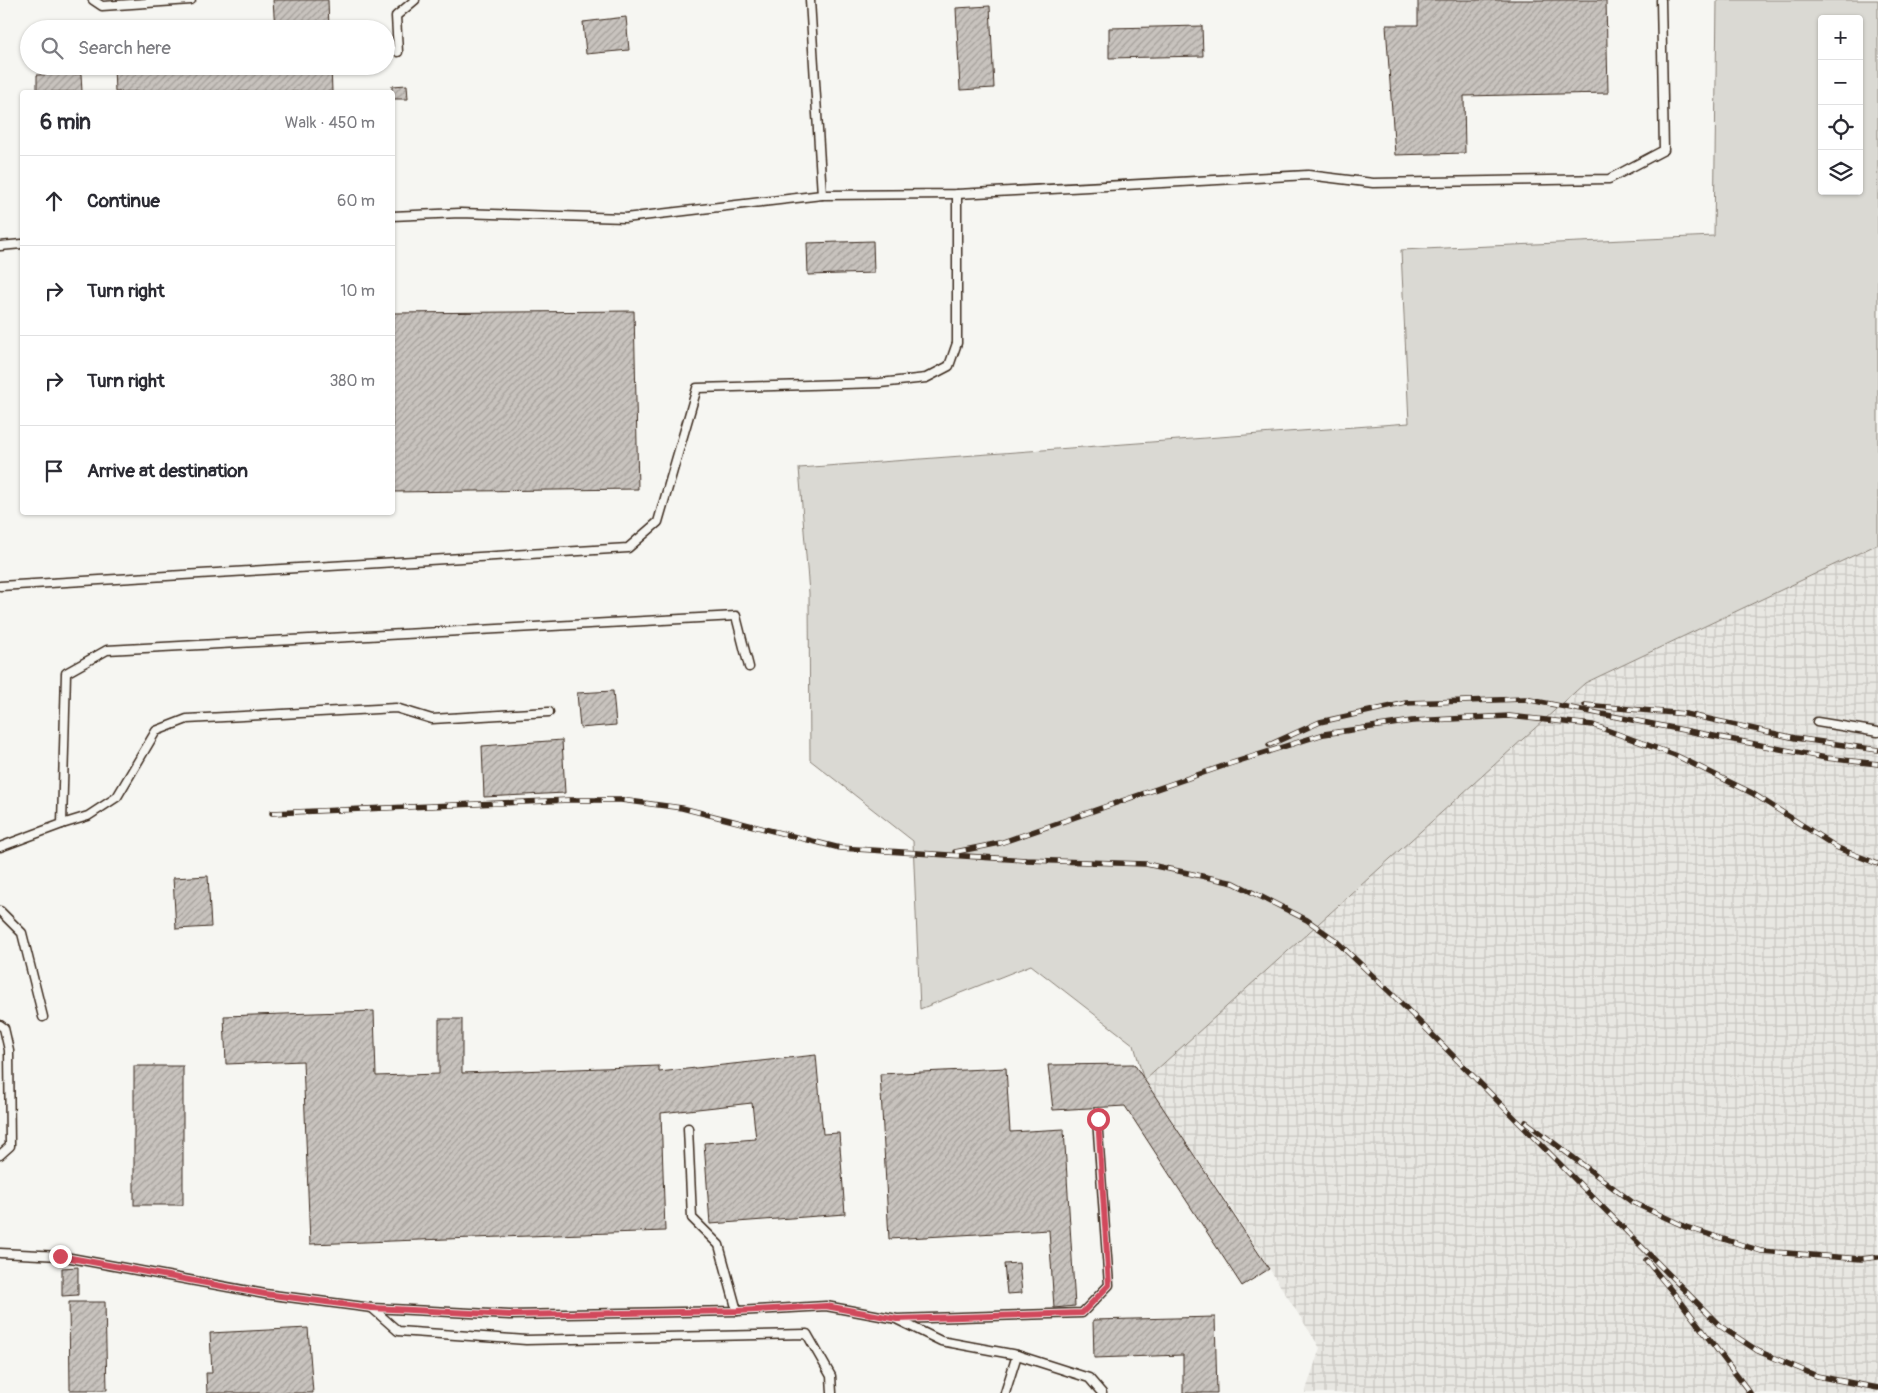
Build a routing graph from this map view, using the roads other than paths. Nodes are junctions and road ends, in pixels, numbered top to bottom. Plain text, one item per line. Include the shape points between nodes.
1 (93, 0) edge
2 (191, 0) edge
3 (415, 0) edge
4 (810, 0) edge
5 (1662, 0) edge
6 (398, 52) dead end
7 (957, 194) junction
8 (822, 195) junction
9 (395, 216) edge
10 (20, 244) edge
11 (0, 246) edge
12 (0, 586) edge
13 (750, 667) dead end
14 (549, 712) dead end
15 (1817, 722) dead end
16 (1878, 732) edge
17 (62, 824) junction
18 (0, 847) edge
19 (0, 911) edge
20 (43, 1017) dead end
21 (0, 1025) edge
22 (1098, 1119) dead end
23 (688, 1128) dead end
24 (0, 1155) edge
25 (0, 1253) edge
26 (372, 1308) junction
27 (737, 1311) junction
28 (897, 1319) junction
29 (1017, 1356) junction
30 (832, 1393) edge
31 (1005, 1393) edge
32 (1102, 1393) edge

1 - 2 lane via 102,6
3 - 6 lane via 396,16
4 - 8 lane
5 - 7 lane via 1664,150 1609,180 1373,182 1308,174
7 - 8 lane
7 - 12 lane via 957,343 949,366 926,378 880,383 697,388 658,522 628,548
8 - 9 lane via 625,218 460,213
10 - 11 lane
13 - 17 lane via 736,616 107,650 66,673
14 - 17 lane via 432,719 396,708 187,719 156,731 117,797 88,816
15 - 16 lane
17 - 18 lane
19 - 20 lane via 22,933
21 - 24 lane via 4,1028 9,1050 10,1127 10,1146
22 - 28 lane via 1109,1285 1082,1313
23 - 27 lane via 692,1218 719,1245
25 - 26 lane via 60,1256 265,1294
26 - 27 lane via 510,1315
26 - 30 lane via 398,1330 526,1340 807,1334 830,1376
27 - 28 lane via 826,1306
28 - 29 lane via 941,1341
29 - 31 lane
29 - 32 lane via 1089,1378

